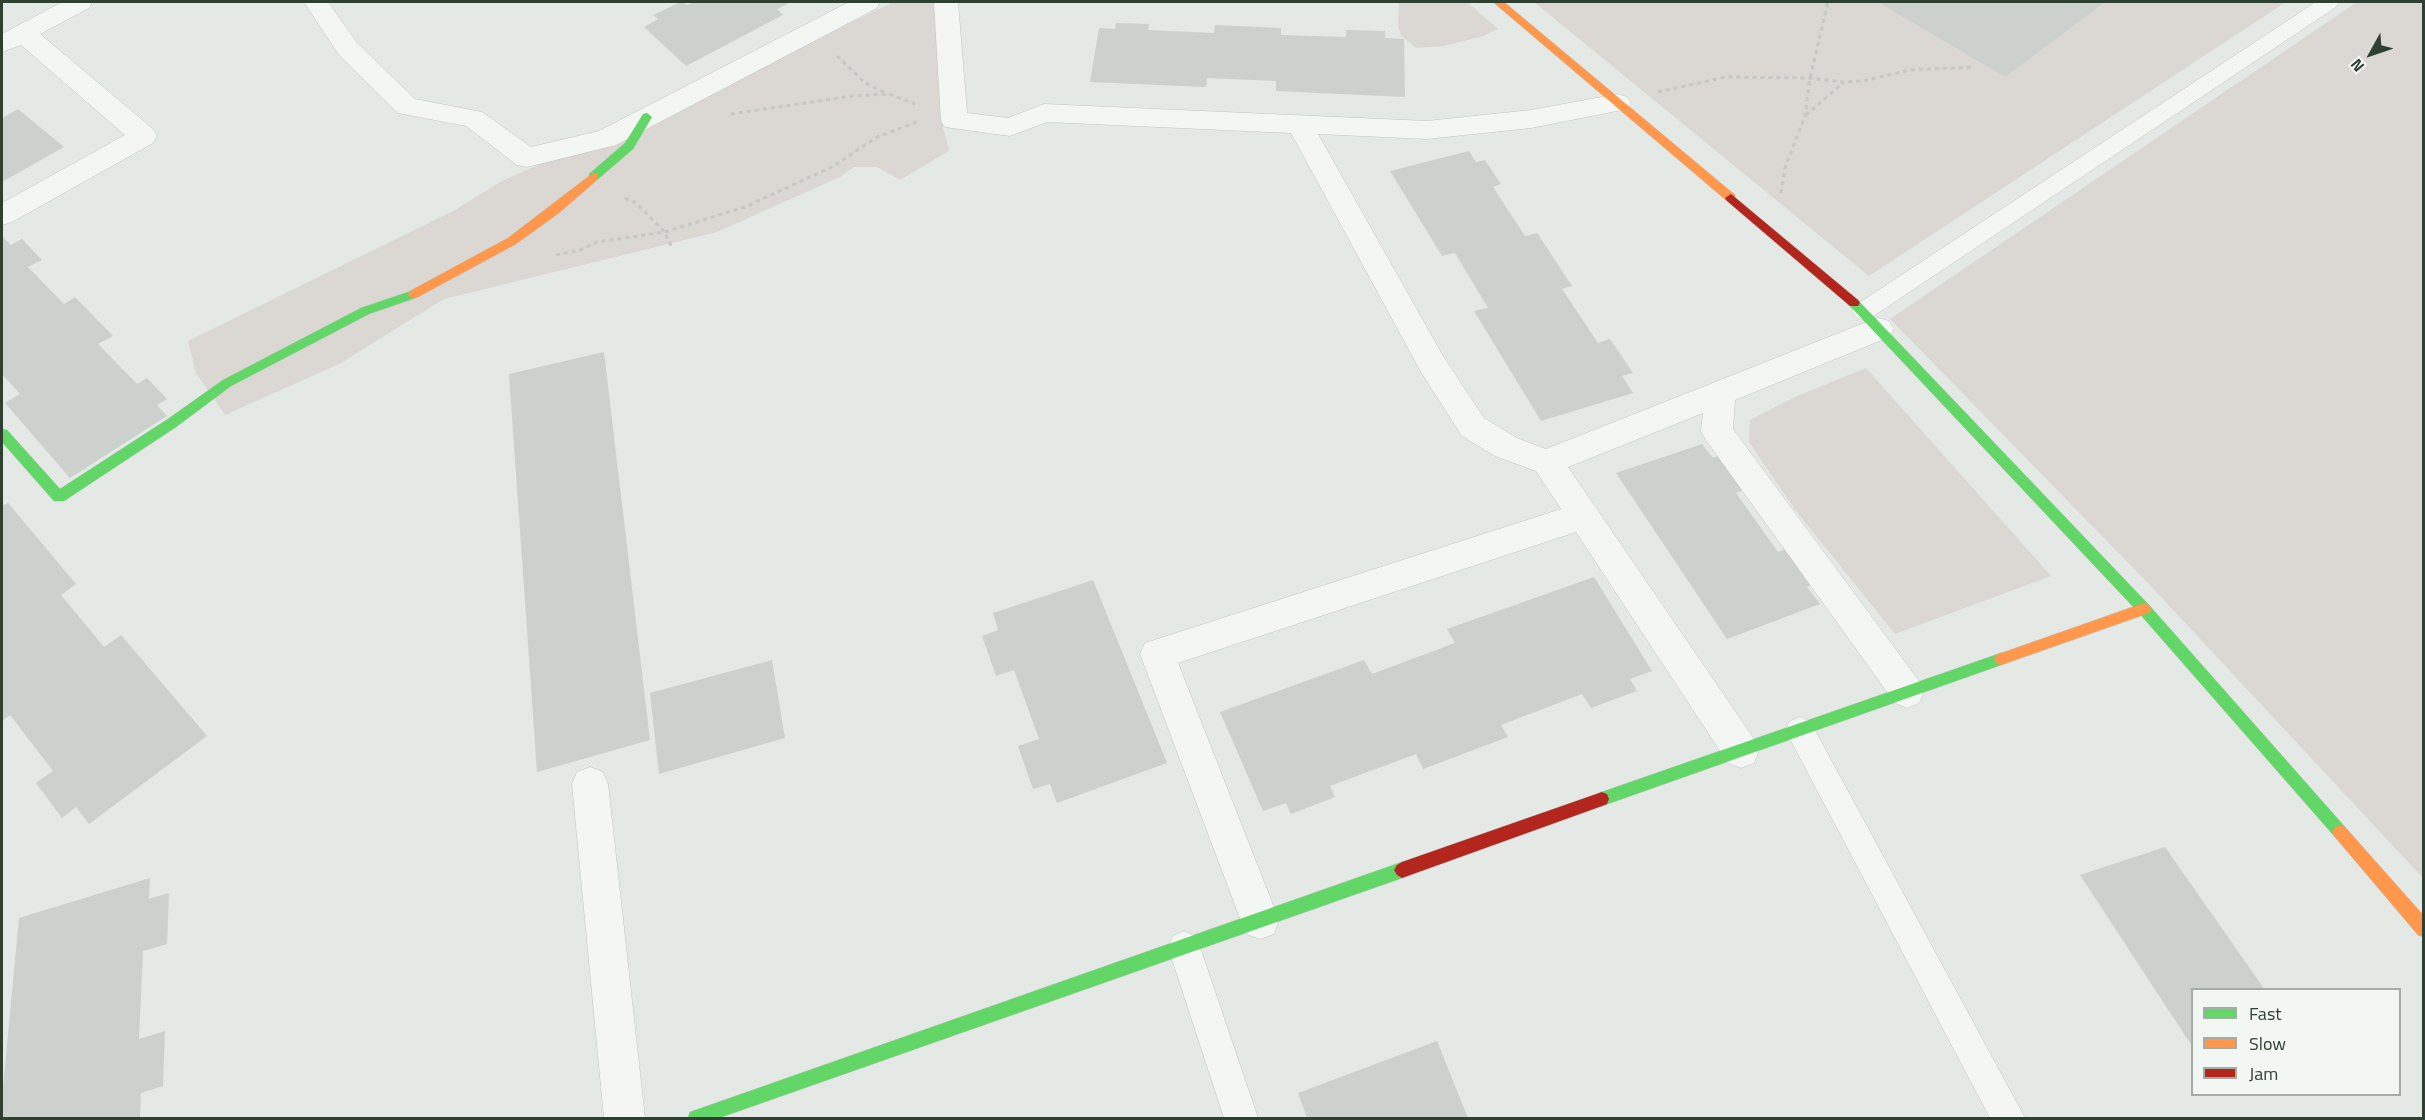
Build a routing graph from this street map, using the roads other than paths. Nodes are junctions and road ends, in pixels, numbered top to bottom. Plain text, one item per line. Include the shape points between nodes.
1 (80, 2) edge
2 (316, 2) edge
3 (868, 2) edge
4 (946, 2) edge
5 (1498, 2) edge
6 (2329, 2) edge
7 (8, 39) edge
8 (1618, 103) junction
9 (647, 117) junction
10 (1299, 123) junction
11 (2, 215) edge
12 (1872, 320) junction
13 (1720, 391) junction
14 (2, 434) edge
15 (1547, 462) junction
16 (1583, 516) junction
17 (2144, 609) junction
18 (1907, 692) junction
19 (1800, 730) junction
20 (1741, 751) junction
21 (590, 784) dead end
22 (1260, 920) junction
23 (2424, 929) edge
24 (1184, 947) junction
25 (625, 1119) edge
26 (696, 1119) edge
27 (1240, 1119) edge
28 (2008, 1119) edge

1 - 7 street
2 - 9 street via 348,49 407,106 473,118 527,158 607,138
3 - 9 street
4 - 10 street via 954,122 1010,127 1044,113
5 - 8 street
6 - 12 lane
7 - 11 street via 144,136
8 - 10 street via 1532,119 1427,129
8 - 12 street
9 - 14 street via 629,146 555,210 512,241 423,291 364,311 227,383 59,497
10 - 15 street via 1432,364 1473,427 1506,447
12 - 13 street
12 - 17 street
13 - 15 street
13 - 18 street via 1717,432
15 - 16 street
16 - 20 street
16 - 22 street via 1156,654
17 - 18 street
17 - 23 street
18 - 19 street
19 - 20 street
19 - 28 lane
20 - 22 street
21 - 25 street
22 - 24 street
24 - 26 street
24 - 27 lane

